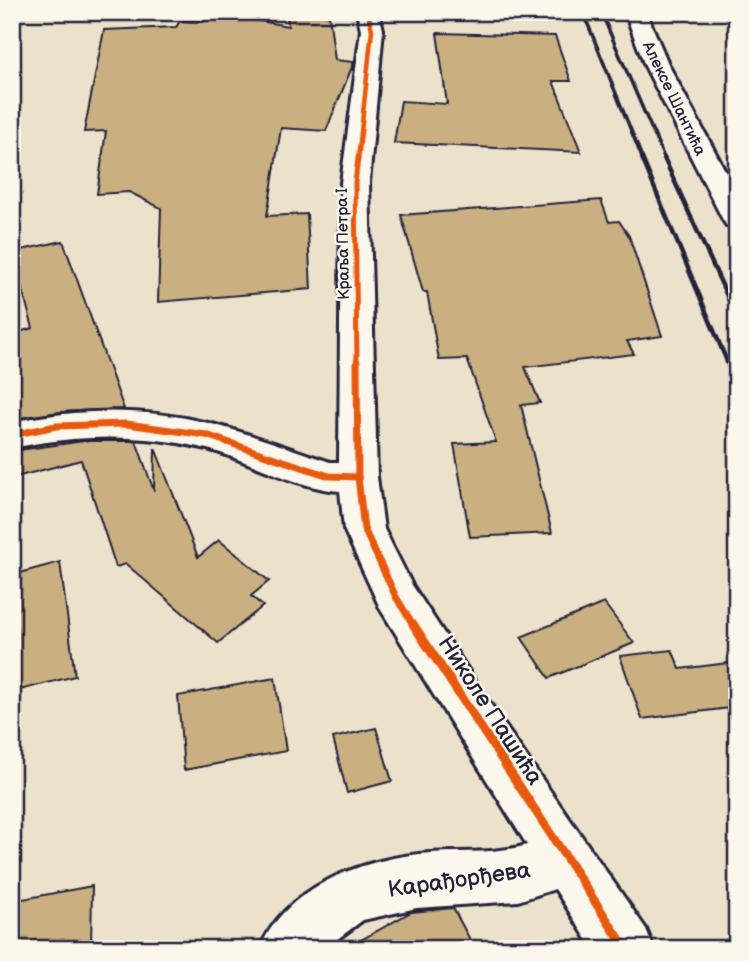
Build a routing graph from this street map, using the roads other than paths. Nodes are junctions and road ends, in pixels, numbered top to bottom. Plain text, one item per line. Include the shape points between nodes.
1 (369, 12) edge
2 (635, 12) edge
3 (737, 220) edge
4 (12, 435) edge
5 (358, 477) junction
6 (566, 860) junction
7 (288, 949) edge
8 (626, 949) edge

1 - 5 street, Краља Петра I via 372,30 355,183
2 - 3 street, Алексе Шантића via 657,66
4 - 5 street via 57,426 127,424 206,435 329,477
5 - 6 street, Николе Пашића via 364,529 396,597
6 - 7 street, Карађорђева via 519,874 417,881 351,896 305,929
6 - 8 street, Николе Пашића

